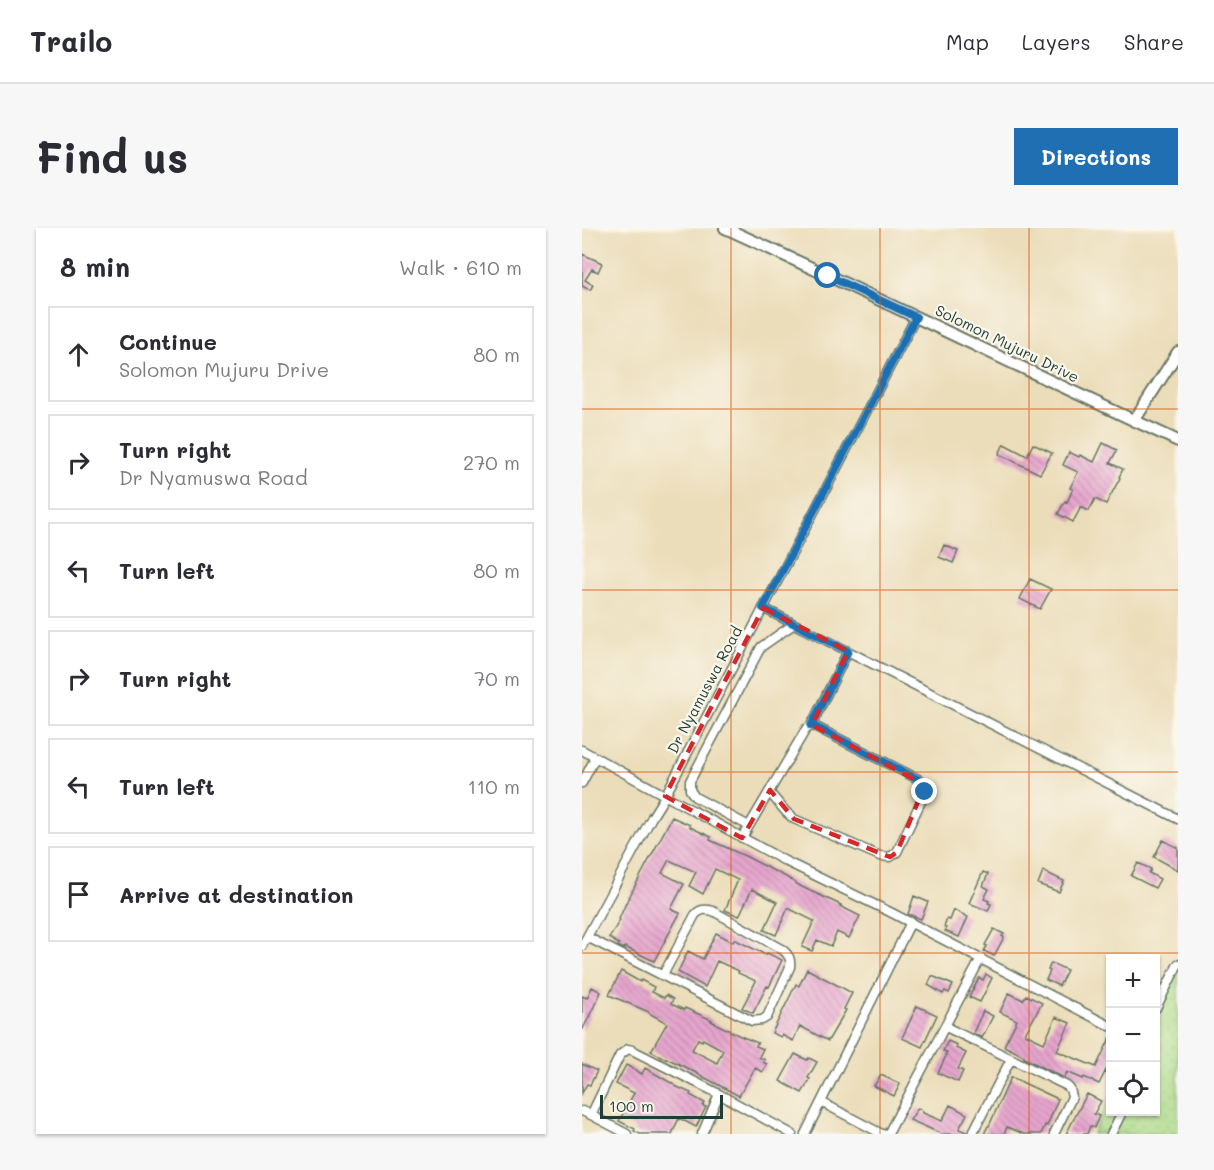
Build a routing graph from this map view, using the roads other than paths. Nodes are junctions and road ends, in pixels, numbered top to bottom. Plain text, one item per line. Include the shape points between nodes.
1 (725, 228) edge
2 (916, 317) junction
3 (1178, 352) edge
4 (1134, 421) junction
5 (1178, 441) edge
6 (763, 608) junction
7 (794, 624) junction
8 (848, 651) junction
9 (811, 726) junction
10 (582, 750) edge
11 (595, 758) junction
12 (582, 783) edge
13 (770, 792) junction
14 (665, 796) junction
15 (1178, 819) edge
16 (749, 826) junction
17 (742, 838) junction
18 (910, 922) junction
19 (587, 937) junction
20 (582, 946) edge
21 (981, 958) junction
22 (1178, 964) edge
23 (663, 975) junction
24 (1160, 998) edge
25 (1106, 1024) edge
26 (946, 1026) junction
27 (1011, 1059) junction
28 (719, 1094) junction
29 (821, 1102) junction
30 (582, 1111) edge
31 (591, 1115) junction
32 (1120, 1116) edge
33 (627, 1134) edge
34 (702, 1134) edge
35 (792, 1134) edge
36 (805, 1134) edge
37 (882, 1134) edge
38 (888, 1134) edge
39 (972, 1134) edge
40 (1054, 1134) edge
41 (1111, 1134) edge

1 - 2 street, Solomon Mujuru Drive
2 - 4 street, Solomon Mujuru Drive
2 - 6 street, Dr Nyamuswa Road
3 - 4 street
4 - 5 street, Solomon Mujuru Drive
6 - 7 street
6 - 14 street, Dr Nyamuswa Road
7 - 8 street
7 - 16 street via 761,647 690,781 695,797
8 - 9 street
8 - 15 street
9 - 13 street
9 - 13 street via 925,785 897,852 880,856 794,819
10 - 11 street
11 - 12 street
11 - 14 street
13 - 16 street
14 - 17 street
14 - 19 street, Dr Nyamuswa Road
16 - 17 street
17 - 18 street
18 - 21 street
18 - 29 street
19 - 20 street, Dr Nyamuswa Road
19 - 23 street
21 - 25 street
21 - 26 street
22 - 24 street
23 - 23 street via 757,1021 767,1017 791,961 783,950 703,909 695,915
26 - 27 street
26 - 38 street
27 - 39 street
27 - 40 street via 1070,1089 1071,1101
28 - 31 street via 628,1049 620,1055
28 - 34 street
28 - 35 street
29 - 36 street
29 - 37 street
30 - 31 street
31 - 33 street
32 - 41 street

